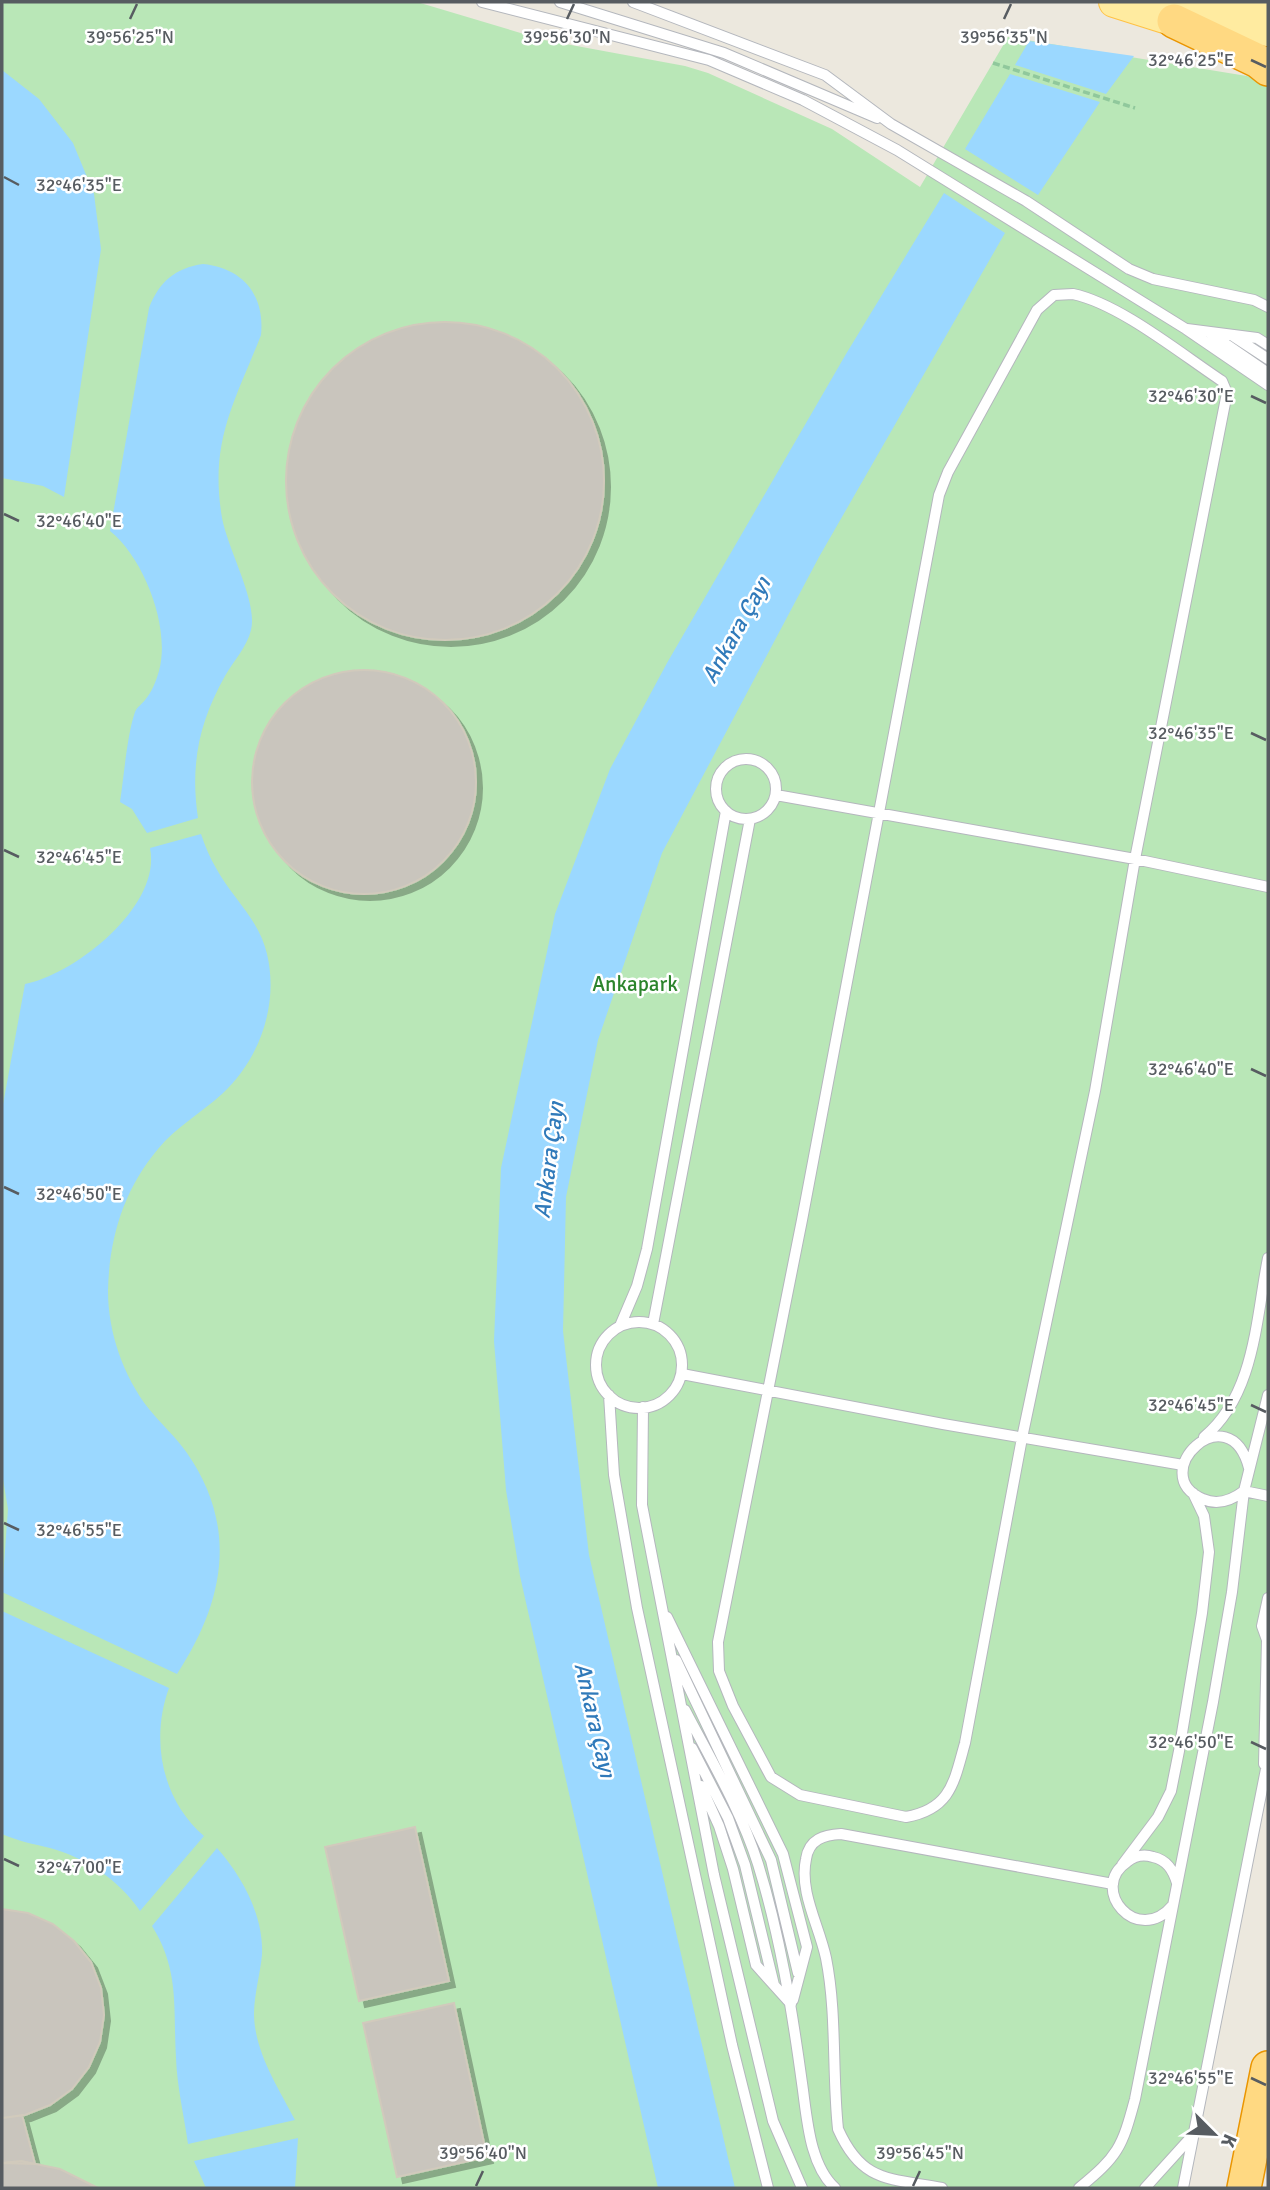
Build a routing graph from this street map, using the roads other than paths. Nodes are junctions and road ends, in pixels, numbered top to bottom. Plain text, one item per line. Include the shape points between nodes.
1 (482, 2) edge
2 (559, 2) edge
3 (634, 2) edge
4 (1114, 2) edge
5 (1268, 8) edge
6 (1168, 9) edge
7 (1268, 31) edge
8 (1268, 69) edge
9 (891, 124) junction
10 (1268, 307) edge
11 (1186, 329) junction
12 (1208, 332) junction
13 (1230, 334) junction
14 (1268, 345) edge
15 (1268, 359) edge
16 (1268, 373) edge
17 (1268, 385) edge
18 (776, 795) junction
19 (726, 811) junction
20 (877, 813) junction
21 (750, 819) junction
22 (1135, 859) junction
23 (1268, 887) edge
24 (1268, 1258) edge
25 (653, 1324) junction
26 (620, 1326) junction
27 (682, 1374) junction
28 (768, 1391) junction
29 (609, 1395) junction
30 (1268, 1395) edge
31 (643, 1407) junction
32 (1022, 1438) junction
33 (1200, 1441) junction
34 (1183, 1465) junction
35 (1249, 1469) junction
36 (1244, 1491) junction
37 (1193, 1493) junction
38 (1268, 1496) edge
39 (1268, 1598) edge
40 (660, 1601) junction
41 (1268, 1639) edge
42 (669, 1647) junction
43 (680, 1699) junction
44 (685, 1735) junction
45 (1268, 1759) edge
46 (694, 1771) junction
47 (1263, 1785) junction
48 (1122, 1865) junction
49 (1113, 1884) junction
50 (1177, 1884) junction
51 (1173, 1905) junction
52 (799, 1977) junction
53 (774, 1985) junction
54 (792, 2004) junction
55 (1268, 2068) edge
56 (1194, 2135) junction
57 (768, 2188) edge
58 (802, 2188) edge
59 (835, 2188) edge
60 (943, 2188) edge
61 (1079, 2188) edge
62 (1145, 2188) edge
63 (1183, 2188) edge
64 (1244, 2188) edge

1 - 11 lane via 653,44 748,75 867,132
2 - 9 lane via 724,53
3 - 9 lane via 825,75
4 - 6 main road
5 - 6 main road
6 - 7 main road
6 - 8 highway
9 - 10 lane via 1026,201 1129,270
11 - 12 lane
11 - 17 lane
12 - 13 lane
12 - 16 lane
13 - 14 lane via 1257,338
13 - 15 lane
18 - 19 lane via 774,775 768,767 740,759 718,779 718,798
18 - 20 lane
18 - 21 lane via 766,812
19 - 21 lane
19 - 26 lane via 647,1249
20 - 22 lane
20 - 22 lane via 939,495 1037,310 1054,295 1073,294 1089,297 1121,315 1222,381 1227,394
20 - 28 lane
21 - 25 lane
22 - 23 lane
22 - 32 lane via 1095,1091
24 - 33 lane via 1239,1393 1216,1428
25 - 26 lane
25 - 27 lane via 672,1336 680,1348
26 - 29 lane via 600,1346 596,1360 597,1374
27 - 28 lane
27 - 31 lane via 664,1400
28 - 32 lane
28 - 32 lane via 718,1642 719,1671 771,1777 781,1786 800,1795 906,1816 938,1806 950,1791 958,1767
29 - 31 lane via 624,1405
29 - 57 lane via 614,1475 637,1608 732,2045
30 - 35 lane
31 - 40 lane via 642,1505
32 - 34 lane
33 - 34 lane
33 - 35 lane via 1221,1437 1230,1441 1245,1455
34 - 37 lane via 1183,1476
35 - 36 lane
36 - 37 lane via 1221,1502
36 - 38 lane
36 - 50 lane via 1227,1620
37 - 48 lane via 1204,1516 1209,1552 1180,1751 1171,1791 1158,1817
39 - 41 lane via 1262,1626
40 - 42 lane
40 - 52 lane via 783,1854 807,1947
41 - 47 lane
42 - 43 lane
42 - 52 lane via 771,1860
43 - 44 lane
43 - 54 lane via 758,1863
44 - 46 lane
44 - 53 lane via 728,1818 745,1865
45 - 47 lane
46 - 53 lane via 730,1858 756,1965
46 - 58 lane via 773,2121
47 - 56 lane
48 - 49 lane
48 - 50 lane via 1140,1856 1160,1859
49 - 51 lane via 1116,1903 1131,1917 1150,1920
49 - 60 lane via 842,1834 827,1835 811,1846 804,1883 826,1958 838,2129 860,2166 890,2179
50 - 51 lane
51 - 61 lane via 1125,2136 1110,2163
52 - 54 lane
53 - 54 lane
54 - 59 lane via 812,2138 820,2170
55 - 64 highway
56 - 62 lane
56 - 63 lane

